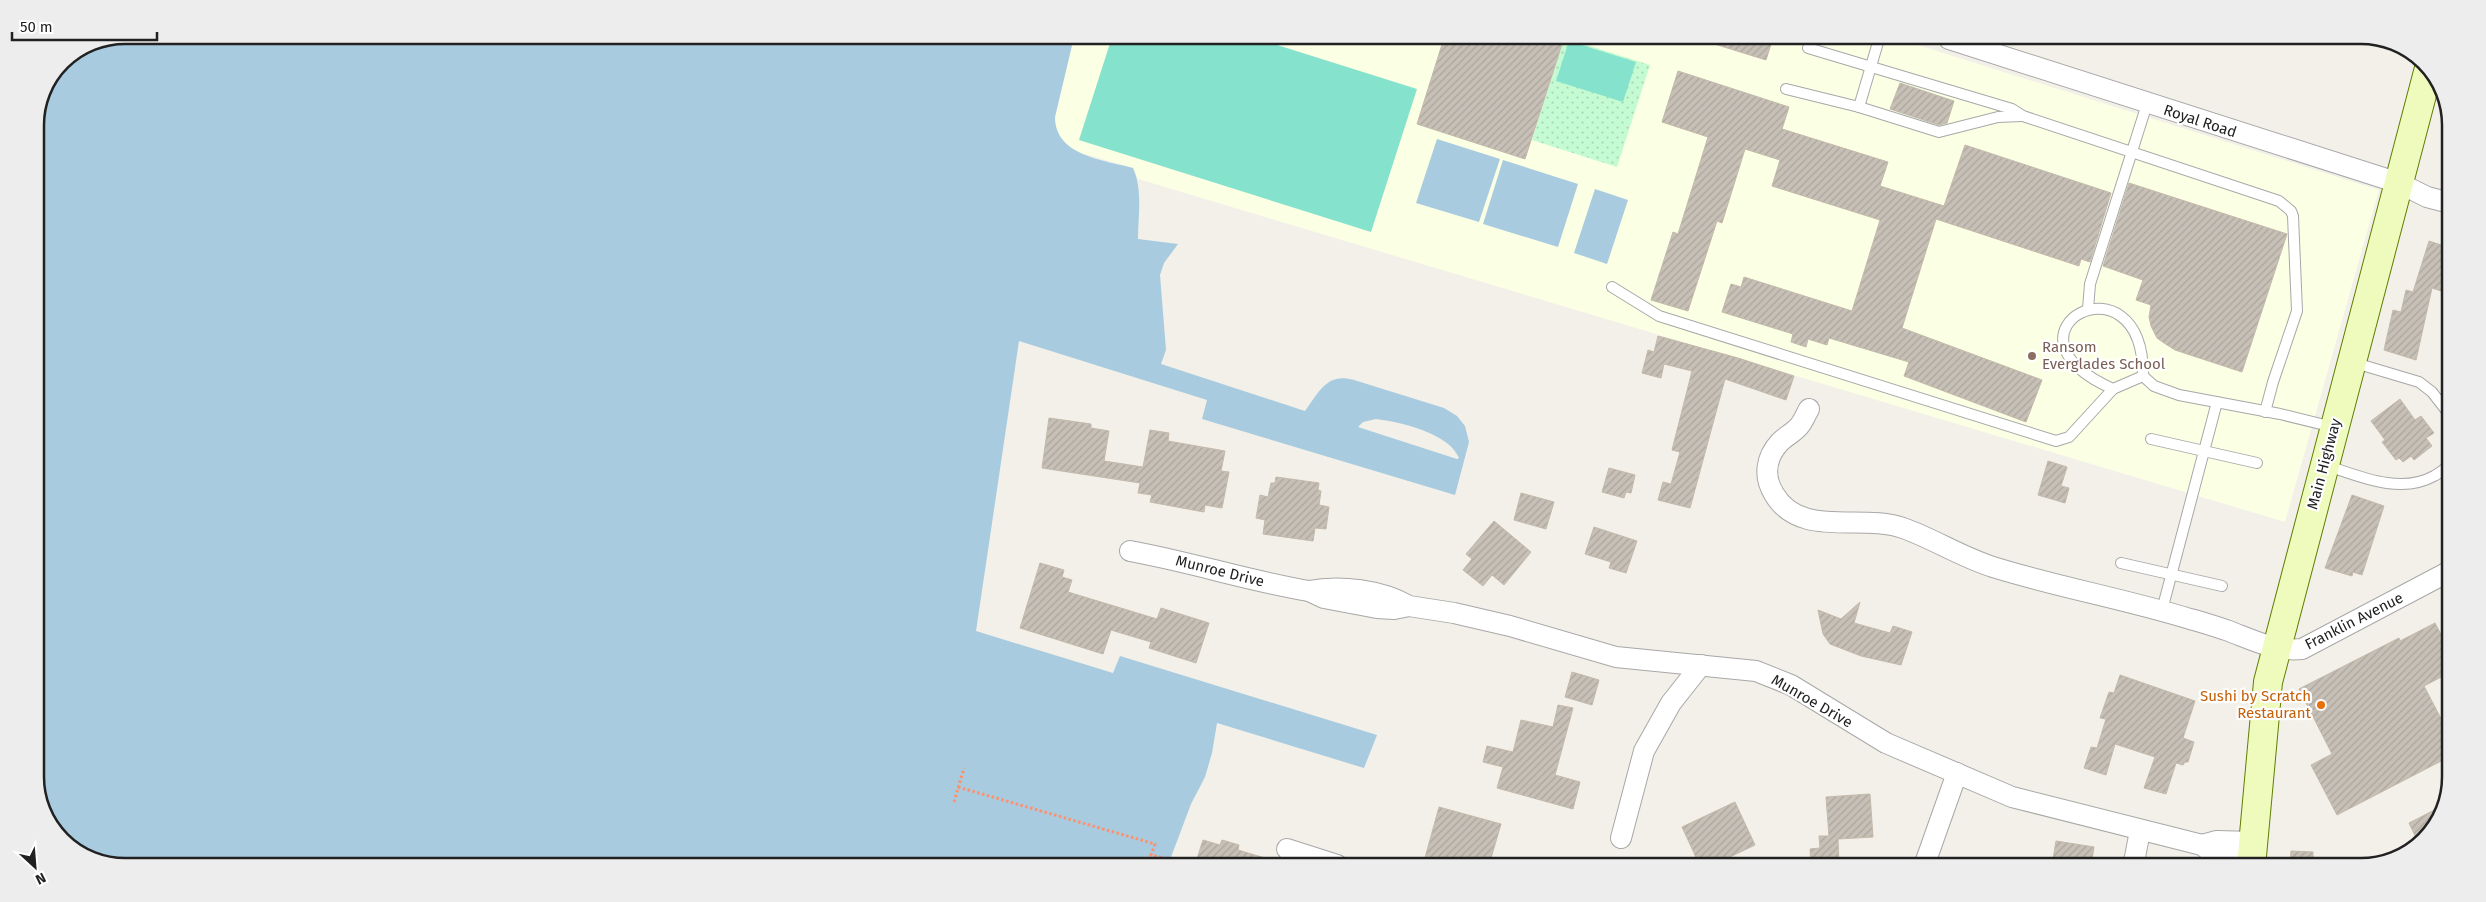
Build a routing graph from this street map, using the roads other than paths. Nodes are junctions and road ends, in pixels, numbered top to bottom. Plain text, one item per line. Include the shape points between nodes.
1 (1878, 44) edge
2 (1965, 44) edge
3 (1808, 48) dead end
4 (1872, 66) junction
5 (2426, 78) edge
6 (1786, 89) dead end
7 (2147, 104) junction
8 (1859, 107) junction
9 (2023, 116) junction
10 (2132, 150) junction
11 (2399, 183) junction
12 (2442, 201) edge
13 (1612, 287) dead end
14 (2088, 309) junction
15 (2352, 361) junction
16 (2143, 376) junction
17 (2113, 389) junction
18 (2216, 402) junction
19 (2442, 405) edge
20 (1809, 409) dead end
21 (2265, 412) junction
22 (2334, 428) junction
23 (2151, 440) dead end
24 (2203, 452) junction
25 (2256, 464) dead end
26 (2324, 465) junction
27 (2442, 471) edge
28 (1130, 550) dead end
29 (2121, 563) dead end
30 (2171, 574) junction
31 (2442, 575) edge
32 (2222, 586) dead end
33 (2162, 610) junction
34 (2266, 645) junction
35 (1701, 665) junction
36 (1957, 773) junction
37 (2140, 831) junction
38 (1621, 838) dead end
39 (1287, 849) dead end
40 (2252, 856) edge
41 (1315, 858) edge
42 (1927, 858) edge
43 (2135, 858) edge

1 - 4 lane
2 - 7 street, Royal Road
3 - 4 lane
4 - 8 lane
4 - 9 lane via 2012,108
5 - 11 main road, Main Highway
6 - 8 lane
7 - 10 lane
7 - 11 street, Royal Road
8 - 9 lane via 1939,132 1998,117
9 - 10 lane
10 - 14 lane via 2090,284
10 - 21 lane via 2279,201 2291,211 2297,311
11 - 12 street, Royal Road
11 - 15 main road, Main Highway
13 - 17 lane via 1659,316 2056,441 2068,437
14 - 16 lane via 2108,308 2121,316 2141,344
14 - 17 lane via 2079,312 2066,327 2062,341 2067,357 2097,382
15 - 19 lane via 2419,382
15 - 22 main road, Main Highway
16 - 17 lane
16 - 18 lane via 2154,386 2179,395
18 - 21 lane
18 - 24 lane
20 - 33 street via 1800,426 1771,453 1767,464 1768,479 1782,505 1808,520 1828,523 1871,521 1894,525 1993,567
21 - 22 lane
22 - 26 main road, Main Highway
23 - 24 lane
24 - 25 lane
24 - 30 lane
26 - 27 lane via 2371,480 2400,485 2425,481
26 - 34 main road, Main Highway
28 - 35 street, Munroe Drive via 1258,582 1309,590 1327,587 1393,597 1409,606 1510,626 1616,657
29 - 30 lane
30 - 32 lane
30 - 33 lane
31 - 34 street, Franklin Avenue via 2302,648
33 - 34 street
34 - 40 main road, Main Highway via 2268,682
35 - 36 street, Munroe Drive via 1756,671 1775,677 1869,734
35 - 38 street via 1671,703 1644,751
36 - 37 street, Munroe Drive via 2028,802
36 - 42 street
37 - 40 street, Munroe Drive via 2202,845 2215,855
37 - 43 street
39 - 41 street

